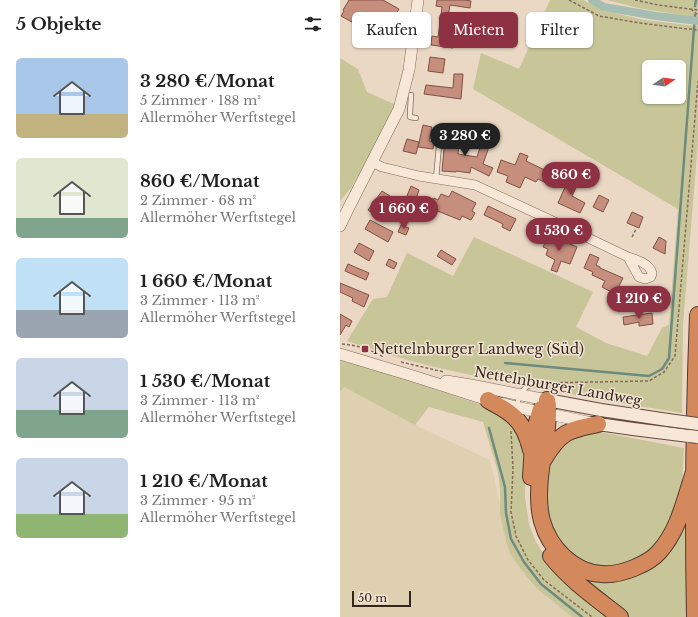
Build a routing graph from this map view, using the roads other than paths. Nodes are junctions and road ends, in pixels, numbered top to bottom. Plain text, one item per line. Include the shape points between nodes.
1 (418, 0) edge
2 (411, 95) dead end
3 (416, 118) dead end
4 (440, 134) dead end
5 (372, 162) junction
6 (436, 179) junction
7 (340, 226) edge
8 (628, 257) dead end
9 (698, 315) edge
10 (340, 354) edge
11 (413, 376) junction
12 (534, 383) road end
13 (520, 395) junction
14 (488, 400) joint
15 (545, 409) junction
16 (512, 414) junction
17 (598, 424) junction
18 (698, 424) edge
19 (698, 437) edge
20 (537, 456) junction
21 (694, 472) junction
22 (620, 617) edge
23 (695, 617) edge

1 - 5 street via 409,70 400,109
2 - 3 lane via 410,116
4 - 6 lane
5 - 6 street via 382,167
5 - 7 street
6 - 8 street via 475,186
9 - 21 highway
10 - 11 street, Nettelnburger Landweg
11 - 13 street, Nettelnburger Landweg
11 - 14 street, Nettelnburger Landweg
12 - 13 lane via 526,386
13 - 15 street, Nettelnburger Landweg
13 - 16 lane
14 - 16 highway
15 - 16 street, Nettelnburger Landweg
15 - 17 street, Nettelnburger Landweg
15 - 18 main road, Nettelnburger Landweg, bridge via 601,410
15 - 20 highway via 547,427
16 - 20 highway via 520,423
17 - 19 main road, Nettelnburger Landweg, bridge
17 - 20 highway via 575,429 560,437 551,448
20 - 21 highway via 540,512 549,538 560,554 568,560 582,569 601,574 626,572 649,561 659,552 674,529
20 - 22 highway via 531,501 538,537 561,568
21 - 23 highway

